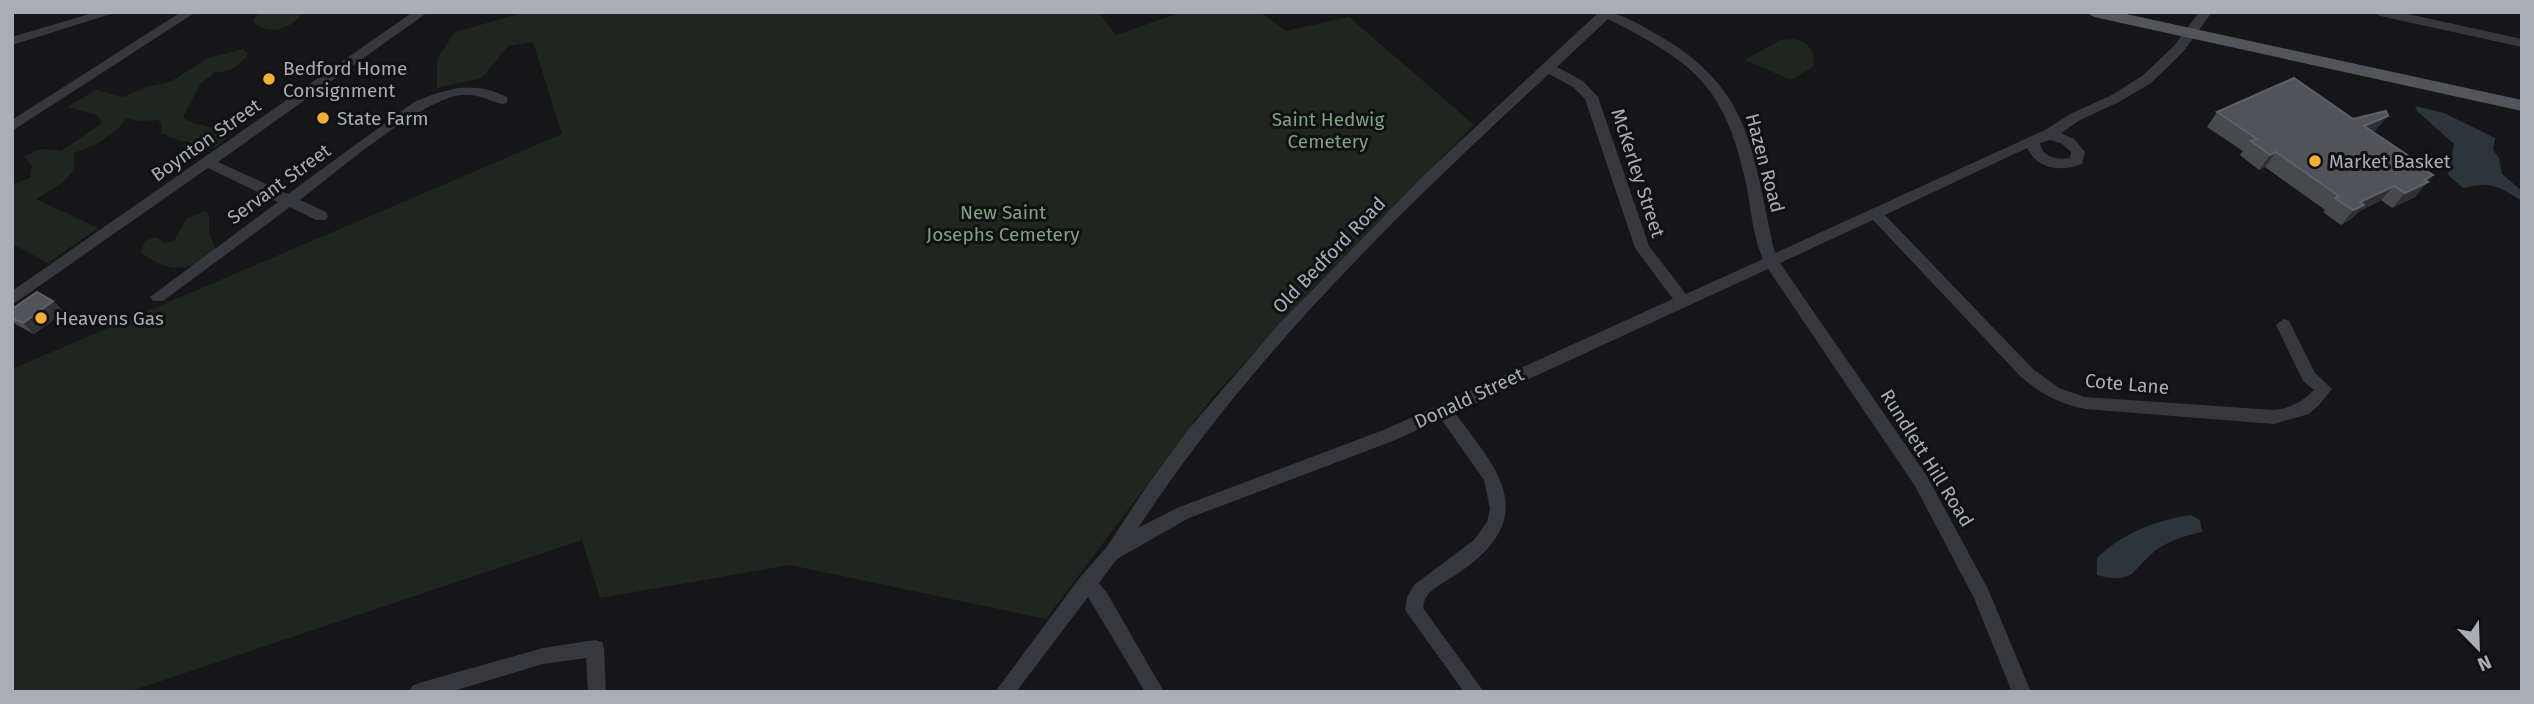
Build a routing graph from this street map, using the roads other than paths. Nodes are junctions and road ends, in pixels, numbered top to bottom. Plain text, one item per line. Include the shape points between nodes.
1 (111, 12) edge
2 (422, 12) edge
3 (2095, 12) edge
4 (2206, 12) edge
5 (2380, 12) edge
6 (1607, 13) edge
7 (180, 14) edge
8 (2190, 35) junction
9 (12, 41) edge
10 (2522, 43) edge
11 (1548, 68) junction
12 (502, 100) dead end
13 (2522, 106) edge
14 (2094, 109) junction
15 (12, 126) edge
16 (2039, 137) junction
17 (2078, 152) junction
18 (2045, 160) junction
19 (207, 162) junction
20 (1984, 164) junction
21 (289, 201) junction
22 (1875, 214) junction
23 (321, 216) dead end
24 (1771, 261) junction
25 (158, 297) dead end
26 (12, 299) edge
27 (1682, 300) junction
28 (2284, 325) dead end
29 (1444, 410) junction
30 (1147, 500) junction
31 (1183, 513) junction
32 (1111, 554) junction
33 (1087, 582) junction
34 (419, 692) edge
35 (597, 692) edge
36 (1004, 692) edge
37 (1155, 692) edge
38 (1475, 692) edge
39 (2022, 692) edge

1 - 9 street
2 - 19 street, Boynton Street
3 - 8 main road
4 - 8 street, Donald Street
5 - 10 street
6 - 11 street, Old Bedford Road
6 - 24 street, Hazen Road via 1692,64 1730,106
7 - 15 street
8 - 13 main road
8 - 14 street, Donald Street via 2157,72
11 - 27 street, McKerley Street via 1578,84 1591,97 1642,248
11 - 30 street, Old Bedford Road via 1441,168 1286,327 1231,389
12 - 21 street, Servant Street via 479,89 419,105
14 - 16 street, Donald Street
14 - 17 street via 2079,130
16 - 17 street via 2064,139
16 - 18 street via 2033,141 2034,150
16 - 20 street, Donald Street
17 - 18 street, Donald Street via 2072,163 2058,165
18 - 20 street, Donald Street
19 - 21 street
19 - 26 street, Boynton Street
20 - 22 street, Donald Street
21 - 23 street
21 - 25 street, Servant Street
22 - 24 street, Donald Street
22 - 28 street, Cote Lane via 2027,373 2063,399 2274,417 2293,414 2309,407 2324,389 2309,377
24 - 27 street, Donald Street
24 - 39 street, Rundlett Hill Road via 1921,481 1982,595
27 - 29 street, Donald Street
29 - 31 street, Donald Street via 1354,450
29 - 38 street via 1492,476 1499,512 1482,545 1426,586 1417,595 1414,610
30 - 31 street via 1161,510
30 - 32 street, Old Bedford Road
31 - 32 street, Donald Street
32 - 33 street, Donald Street
33 - 36 street, Donald Street
33 - 37 street
34 - 35 street via 543,656 595,648

